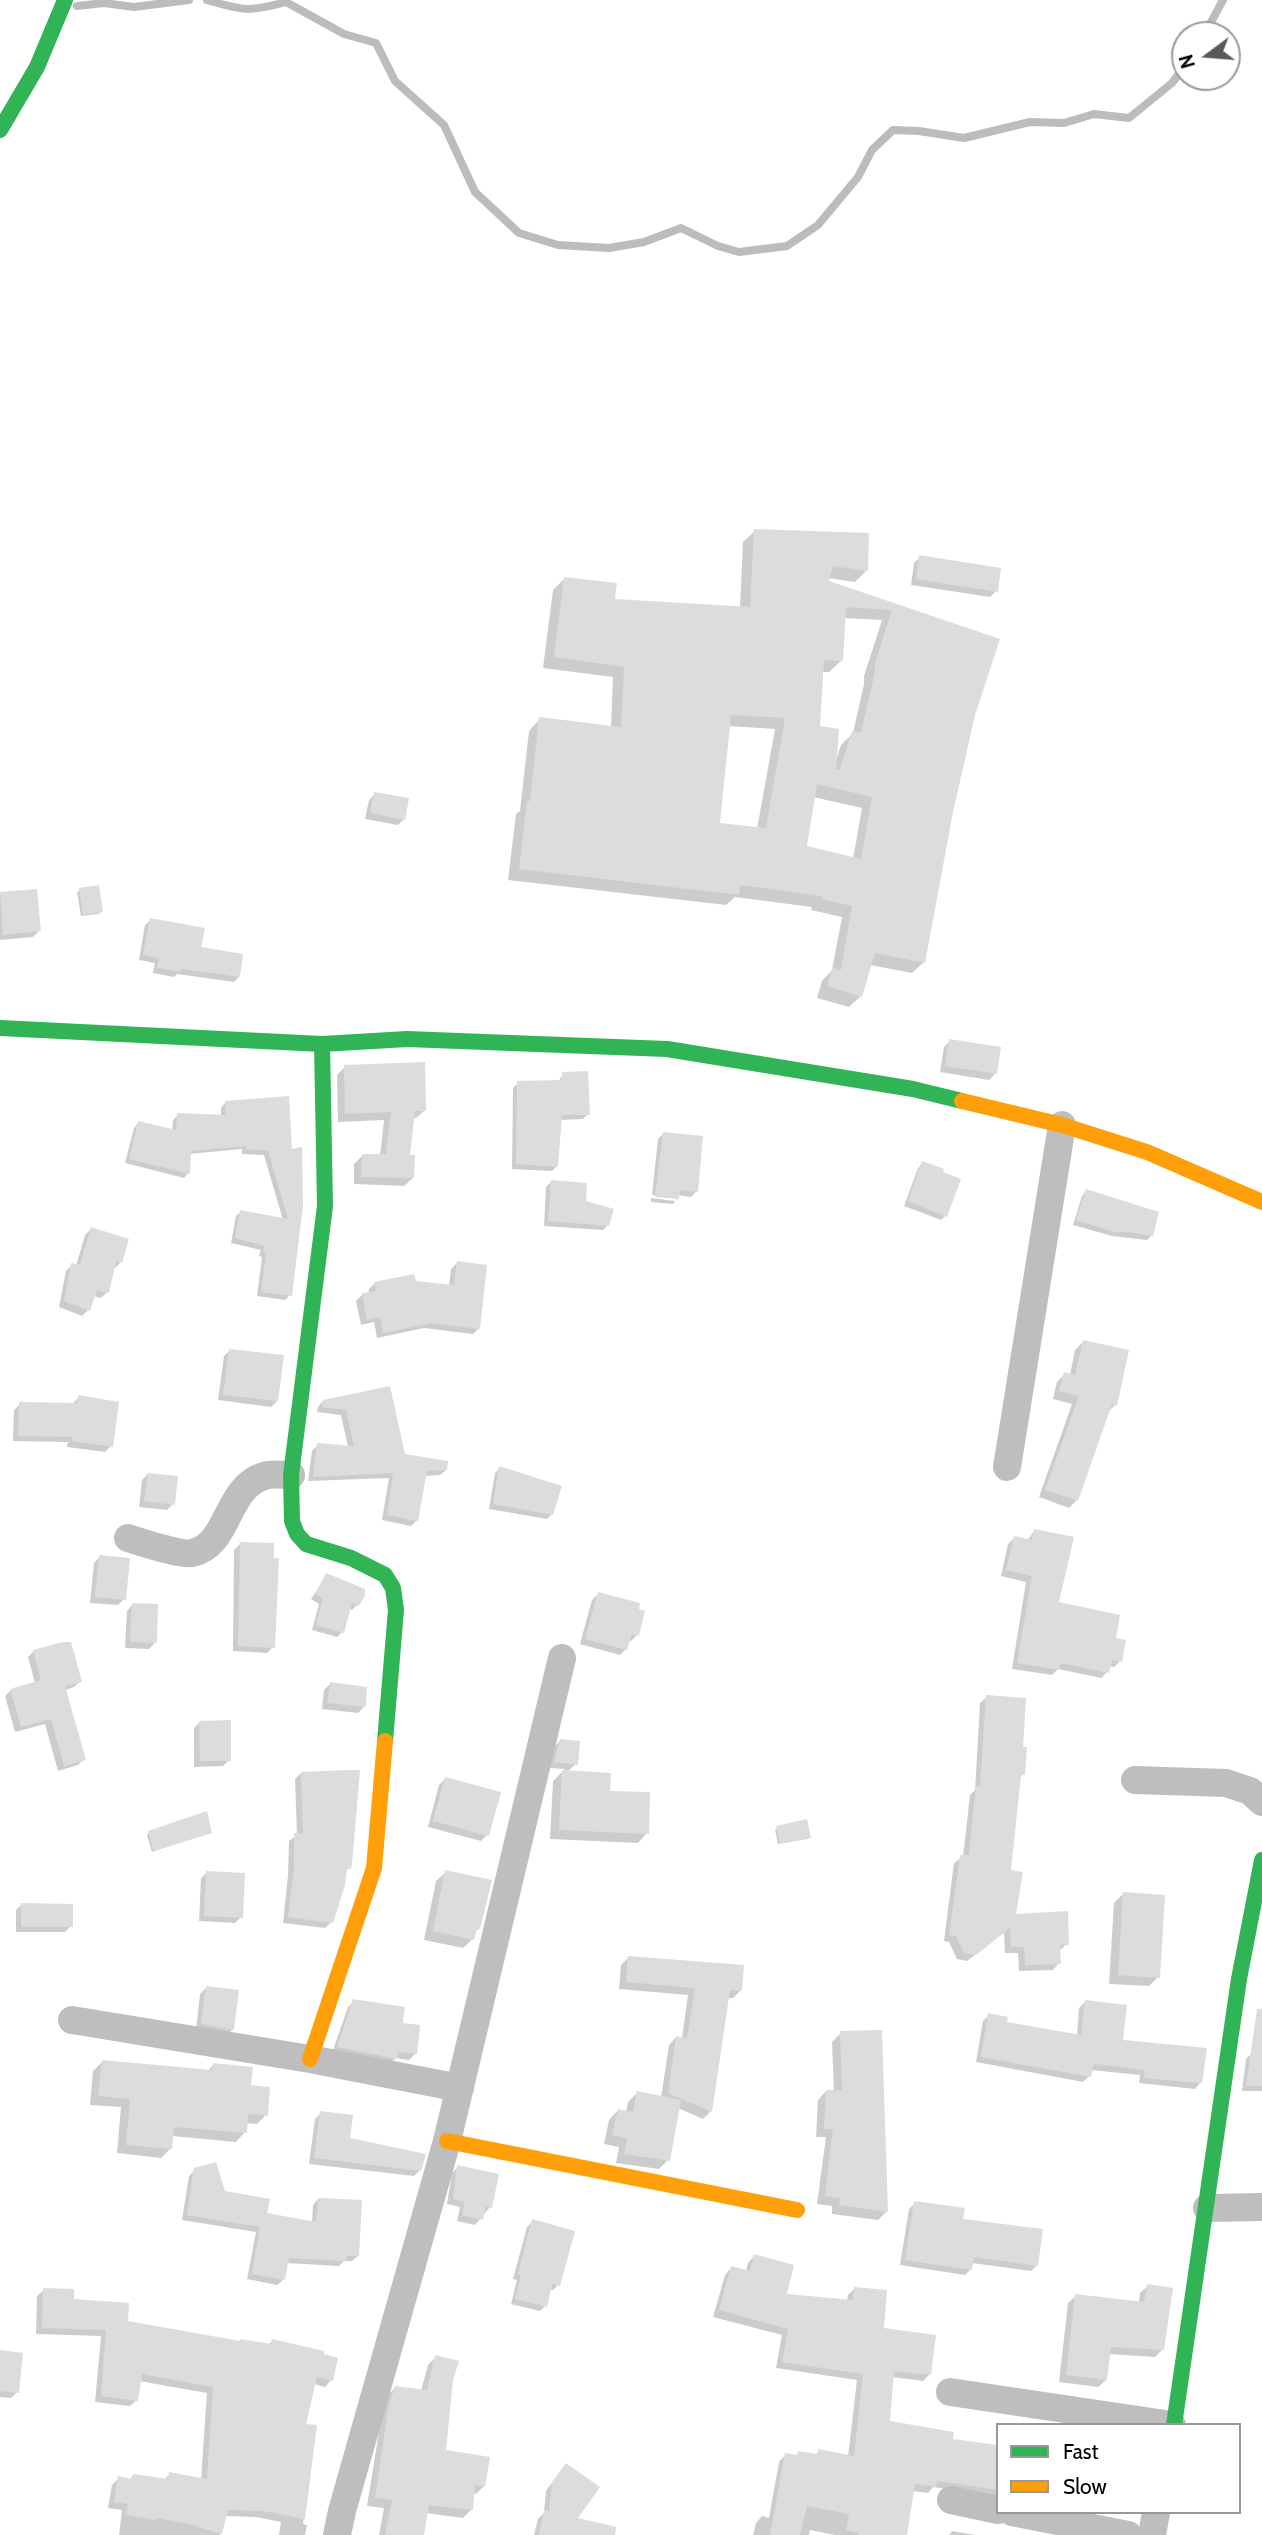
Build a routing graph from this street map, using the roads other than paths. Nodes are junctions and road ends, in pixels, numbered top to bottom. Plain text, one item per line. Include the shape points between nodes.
1 (65, 0) edge
2 (0, 130) edge
3 (0, 1028) edge
4 (322, 1044) junction
5 (1062, 1125) junction
6 (1262, 1202) edge
7 (1007, 1467) dead end
8 (291, 1475) junction
9 (128, 1538) dead end
10 (562, 1658) dead end
11 (1135, 1780) dead end
12 (1262, 1802) edge
13 (1262, 1860) edge
14 (1251, 1980) edge
15 (72, 2020) dead end
16 (310, 2059) junction
17 (460, 2088) junction
18 (447, 2141) junction
19 (1262, 2207) edge
20 (1207, 2208) junction
21 (797, 2210) dead end
22 (950, 2392) dead end
23 (1159, 2423) edge
24 (1173, 2423) edge
25 (951, 2500) dead end
26 (996, 2510) edge
27 (1022, 2514) edge
28 (1156, 2514) edge
29 (337, 2535) edge
30 (1128, 2535) edge
31 (1152, 2535) edge

1 - 2 street via 30,84
3 - 4 street
4 - 5 street via 407,1039 667,1049 913,1089
4 - 8 street via 325,1206
5 - 6 street via 1147,1152
5 - 7 street
8 - 9 street via 265,1475 250,1483 235,1497 207,1547 190,1554
8 - 16 street via 292,1521 297,1534 306,1544 385,1575 393,1588 396,1610 374,1868
10 - 17 street
11 - 12 street via 1226,1783 1250,1791
13 - 14 street
14 - 20 street
15 - 16 street
16 - 17 street
17 - 18 street
18 - 21 street
18 - 29 street
19 - 20 street
20 - 24 street
22 - 23 street
25 - 26 street
27 - 30 street
28 - 31 street

